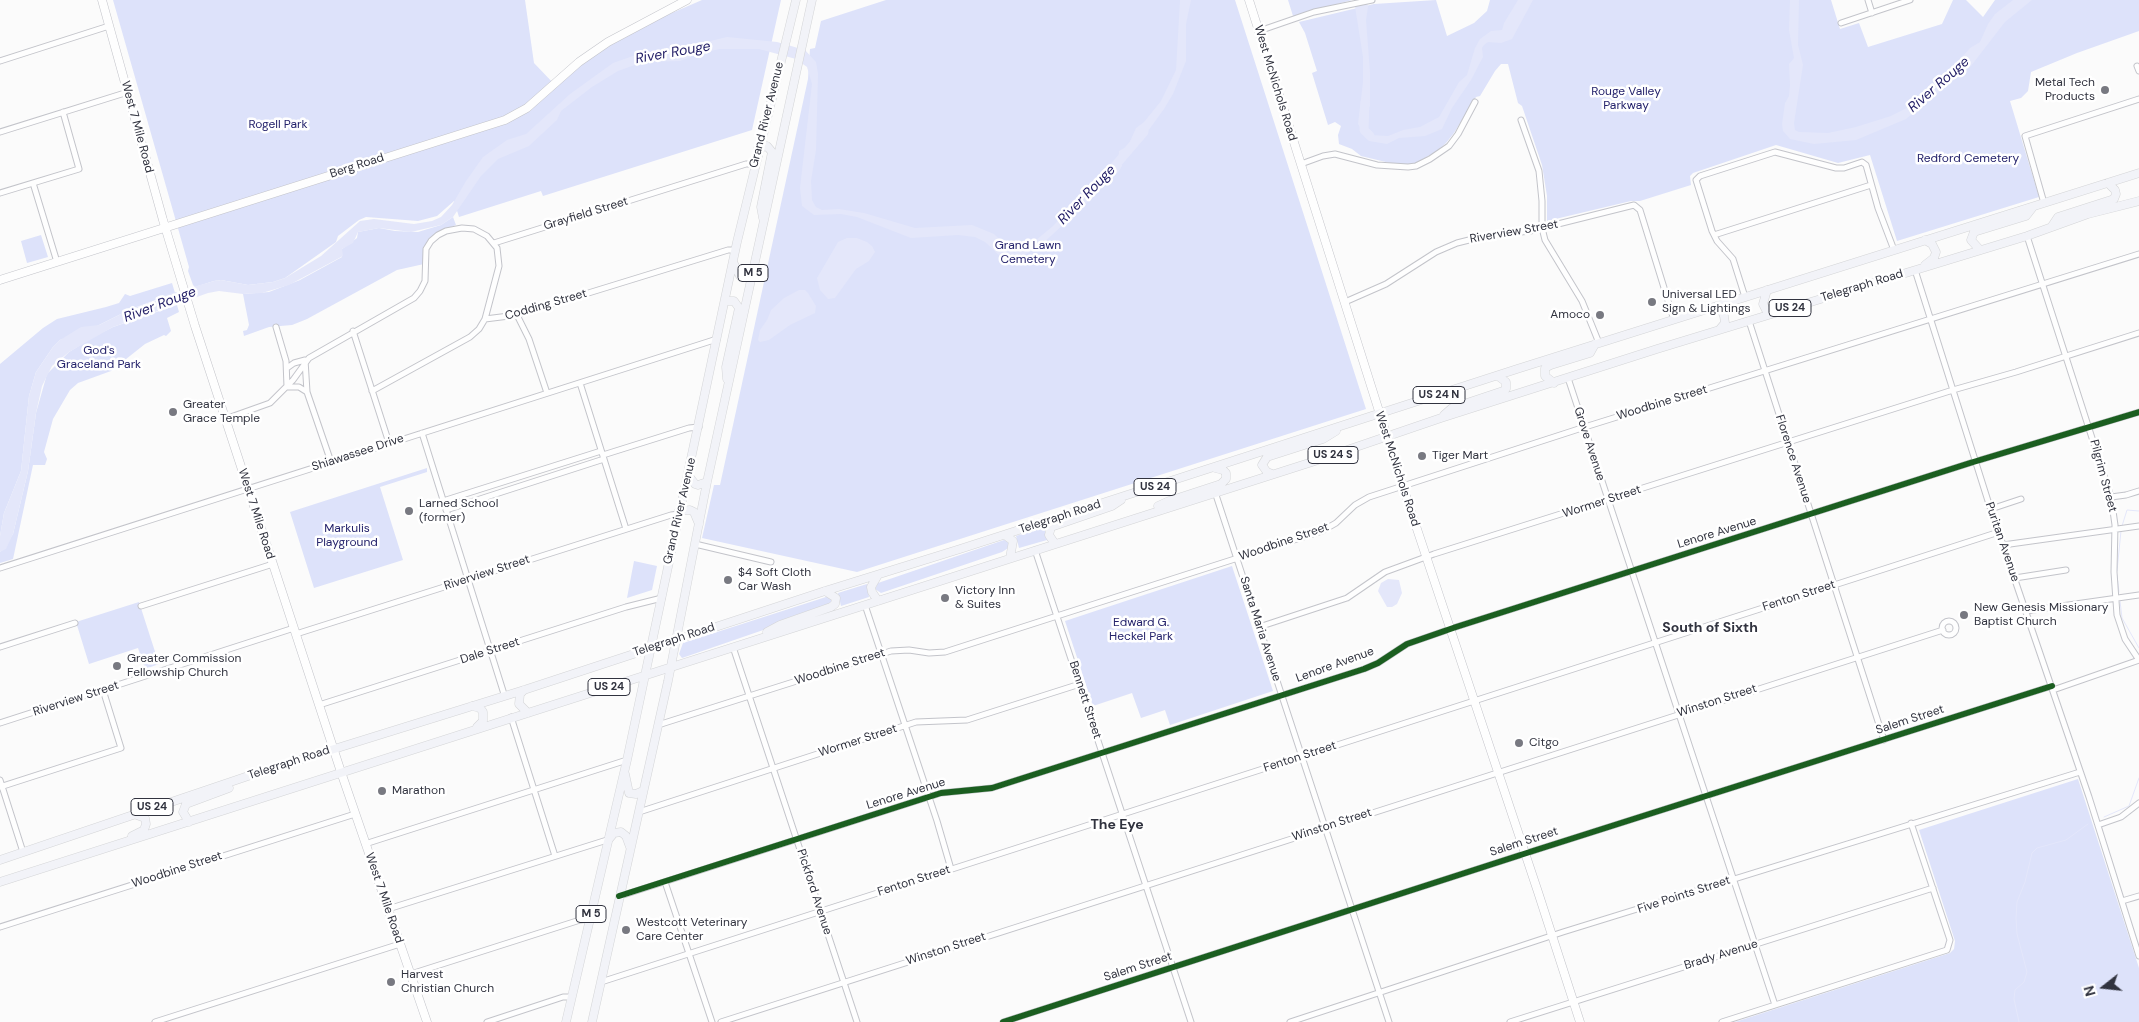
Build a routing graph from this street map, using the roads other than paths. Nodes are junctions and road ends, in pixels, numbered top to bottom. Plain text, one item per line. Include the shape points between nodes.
1 (102, 0) edge
2 (687, 0) edge
3 (796, 0) edge
4 (812, 0) edge
5 (1249, 0) edge
6 (1372, 0) edge
7 (1868, 0) edge
8 (1910, 0) edge
9 (1872, 13) junction
10 (1841, 23) dead end
11 (109, 26) junction
12 (1259, 31) junction
13 (0, 61) edge
14 (128, 92) junction
15 (2139, 99) edge
16 (1475, 102) dead end
17 (63, 112) junction
18 (1521, 120) dead end
19 (0, 132) edge
20 (758, 148) junction
21 (754, 164) junction
22 (1301, 164) junction
23 (2139, 173) edge
24 (33, 183) junction
25 (2108, 183) junction
26 (1871, 185) junction
27 (0, 193) edge
28 (2139, 201) edge
29 (2044, 203) junction
30 (2033, 207) junction
31 (764, 222) junction
32 (2052, 226) junction
33 (165, 227) junction
34 (1542, 228) junction
35 (1714, 235) junction
36 (2027, 236) junction
37 (1925, 240) junction
38 (494, 243) junction
39 (735, 250) junction
40 (1894, 250) junction
41 (1980, 250) junction
42 (2139, 254) edge
43 (57, 262) junction
44 (733, 262) junction
45 (1917, 269) junction
46 (752, 277) junction
47 (0, 280) edge
48 (2043, 284) junction
49 (1767, 290) junction
50 (1745, 297) junction
51 (725, 301) junction
52 (1344, 302) junction
53 (1716, 306) junction
54 (1773, 313) junction
55 (518, 315) junction
56 (484, 319) junction
57 (1929, 319) junction
58 (1674, 320) junction
59 (1748, 321) junction
60 (276, 327) dead end
61 (1720, 330) junction
62 (353, 331) junction
63 (2139, 333) edge
64 (717, 339) junction
65 (1597, 344) junction
66 (2067, 356) junction
67 (305, 360) junction
68 (287, 368) junction
69 (1765, 371) junction
70 (1498, 376) junction
71 (1568, 378) junction
72 (1554, 382) junction
73 (580, 383) junction
74 (287, 387) junction
75 (1952, 390) junction
76 (372, 391) junction
77 (727, 391) junction
78 (307, 392) junction
79 (547, 393) junction
80 (2139, 412) edge
81 (1379, 414) junction
82 (1441, 418) junction
83 (226, 419) junction
84 (1350, 424) junction
85 (2090, 427) junction
86 (699, 428) junction
87 (1584, 428) junction
88 (422, 433) junction
89 (1386, 437) junction
90 (1787, 442) junction
91 (389, 444) junction
92 (603, 455) junction
93 (331, 462) junction
94 (1976, 462) junction
95 (1214, 468) junction
96 (1275, 473) junction
97 (688, 475) junction
98 (518, 477) junction
99 (707, 482) junction
100 (522, 486) junction
101 (1403, 487) junction
102 (248, 488) junction
103 (2139, 491) edge
104 (1214, 492) junction
105 (1127, 496) junction
106 (2111, 497) junction
107 (2021, 499) dead end
108 (1608, 500) junction
109 (443, 501) junction
110 (446, 510) junction
111 (1991, 510) junction
112 (679, 512) junction
113 (1811, 515) junction
114 (1141, 516) junction
115 (699, 524) junction
116 (2139, 526) edge
117 (626, 529) junction
118 (2114, 530) junction
119 (1999, 532) junction
120 (1005, 534) junction
121 (695, 544) junction
122 (1055, 544) junction
123 (2003, 545) junction
124 (1035, 550) junction
125 (1426, 557) junction
126 (1010, 558) junction
127 (1236, 559) junction
128 (771, 562) dead end
129 (273, 564) junction
130 (0, 568) edge
131 (2066, 570) dead end
132 (1631, 572) junction
133 (878, 575) junction
134 (2014, 578) junction
135 (468, 579) junction
136 (1834, 585) junction
137 (825, 590) junction
138 (2139, 594) edge
139 (2115, 597) junction
140 (662, 598) junction
141 (878, 601) junction
142 (865, 605) junction
143 (141, 606) dead end
144 (2026, 611) junction
145 (1057, 616) junction
146 (75, 624) dead end
147 (1259, 627) junction
148 (1450, 629) junction
149 (1943, 630) dead end
150 (295, 631) junction
151 (676, 639) junction
152 (753, 640) junction
153 (1655, 642) junction
154 (0, 647) edge
155 (651, 647) junction
156 (733, 647) junction
157 (490, 651) junction
158 (880, 654) junction
159 (1857, 657) junction
160 (2139, 660) edge
161 (671, 667) junction
162 (646, 675) junction
163 (1080, 684) junction
164 (2052, 688) junction
165 (103, 690) junction
166 (524, 690) junction
167 (504, 694) junction
168 (1282, 695) junction
169 (749, 697) junction
170 (1474, 700) junction
171 (319, 705) junction
172 (471, 706) junction
173 (528, 712) junction
174 (1679, 713) junction
175 (511, 717) junction
176 (0, 723) edge
177 (658, 724) junction
178 (904, 726) junction
179 (476, 729) junction
180 (1884, 740) junction
181 (333, 749) junction
182 (1102, 752) junction
183 (1302, 756) junction
184 (627, 760) junction
185 (773, 768) junction
186 (341, 772) junction
187 (624, 772) junction
188 (1498, 772) junction
189 (2080, 772) junction
190 (257, 773) junction
191 (1, 784) edge
192 (534, 790) junction
193 (643, 791) junction
194 (1706, 796) junction
195 (928, 797) junction
196 (2139, 803) edge
197 (639, 812) junction
198 (133, 814) junction
199 (355, 814) junction
200 (1122, 814) junction
201 (189, 822) junction
202 (1911, 823) junction
203 (2098, 825) junction
204 (1326, 828) junction
205 (796, 839) junction
206 (608, 840) junction
207 (365, 844) junction
208 (630, 847) junction
209 (23, 852) junction
210 (1525, 854) junction
211 (555, 856) junction
212 (79, 858) junction
213 (0, 860) edge
214 (951, 869) junction
215 (1734, 879) junction
216 (0, 882) edge
217 (665, 882) junction
218 (1146, 885) junction
219 (1932, 888) junction
220 (619, 896) junction
221 (2139, 896) edge
222 (2122, 901) junction
223 (388, 909) junction
224 (1352, 910) junction
225 (820, 911) junction
226 (590, 919) junction
227 (0, 927) edge
228 (1552, 936) junction
229 (400, 944) junction
230 (1756, 944) junction
231 (689, 954) junction
232 (2139, 956) edge
233 (1173, 968) junction
234 (411, 974) junction
235 (601, 982) junction
236 (844, 982) junction
237 (1380, 993) junction
238 (571, 996) junction
239 (1573, 1002) junction
240 (1775, 1005) junction
241 (155, 1022) edge
242 (427, 1022) edge
243 (487, 1022) edge
244 (566, 1022) edge
245 (592, 1022) edge
246 (712, 1022) edge
247 (721, 1022) edge
248 (857, 1022) edge
249 (1003, 1022) edge
250 (1191, 1022) edge
251 (1290, 1022) edge
252 (1389, 1022) edge
253 (1510, 1022) edge
254 (1580, 1022) edge
255 (1722, 1022) edge

1 - 11 main road, West 7 Mile Road
2 - 33 main road, Berg Road via 608,42 527,108 505,120
3 - 20 main road, Grand River Avenue / M 5
4 - 31 main road, Grand River Avenue / M 5
5 - 12 main road, West McNichols Road
6 - 12 street via 1314,12
7 - 9 street
8 - 9 street
9 - 10 street
11 - 13 street
11 - 14 main road, West 7 Mile Road
12 - 22 main road, West McNichols Road
14 - 17 street
14 - 33 main road, West 7 Mile Road
15 - 29 street via 2025,136
16 - 22 street via 1454,140 1416,166 1377,165 1335,154
17 - 19 street
17 - 24 street via 79,168
18 - 34 street via 1533,149 1541,184
20 - 21 main road, Grand River Avenue / M 5
20 - 31 main road via 767,146 772,152 761,207
21 - 38 street, Grayfield Street
21 - 39 main road, Grand River Avenue / M 5
22 - 52 main road, West McNichols Road
23 - 25 main road, Telegraph Road / US 24
24 - 27 street
24 - 43 street
25 - 29 main road, Telegraph Road / US 24
25 - 32 main road via 2115,190 2114,199 2058,217
26 - 35 street
26 - 35 street via 1865,164 1860,162 1836,168 1775,152 1696,178
26 - 40 street
28 - 32 main road, Telegraph Road / US 24
29 - 30 main road, Telegraph Road / US 24
30 - 37 main road, Telegraph Road / US 24
30 - 41 main road via 2026,216 1974,232 1971,240
31 - 46 main road, Grand River Avenue / M 5
32 - 36 main road, Telegraph Road / US 24
33 - 43 main road, Berg Road
33 - 83 main road, West 7 Mile Road
34 - 52 street, Riverview Street via 1457,242 1386,284
34 - 58 street, Riverview Street via 1637,205
34 - 65 street via 1553,255 1582,301
35 - 50 street via 1733,259
36 - 41 main road, Telegraph Road / US 24
36 - 48 street, Pilgrim Street
37 - 40 main road, Telegraph Road / US 24
37 - 45 main road via 1934,246 1936,255
38 - 56 street via 499,253 499,266
38 - 62 street via 477,230 462,228 442,232 427,247 425,281 417,294
39 - 44 main road, Grand River Avenue / M 5
39 - 55 street, Codding Street
40 - 49 main road, Telegraph Road / US 24
41 - 45 main road, Telegraph Road / US 24
42 - 48 street, Woodbine Street
43 - 47 main road, Berg Road
44 - 46 main road via 740,276
44 - 51 main road, Grand River Avenue / M 5
45 - 54 main road, Telegraph Road / US 24
45 - 57 street, Puritan Avenue
46 - 77 main road, Grand River Avenue / M 5
48 - 57 street, Woodbine Street
48 - 66 street, Pilgrim Street
49 - 50 main road, Telegraph Road / US 24
49 - 54 main road via 1763,304
50 - 53 main road, Telegraph Road / US 24
51 - 64 main road, Grand River Avenue / M 5
51 - 77 main road via 734,301 739,308 726,367
52 - 81 main road, West McNichols Road
53 - 58 main road, Telegraph Road / US 24
53 - 61 main road via 1724,316 1725,323
54 - 59 main road, Telegraph Road / US 24
55 - 56 street, Codding Street
55 - 79 street
56 - 76 street via 479,330 470,337
57 - 69 street, Woodbine Street
57 - 75 street, Puritan Avenue
58 - 65 main road, Telegraph Road / US 24
59 - 61 main road, Telegraph Road / US 24
59 - 69 street, Florence Avenue
60 - 68 street
61 - 71 main road, Telegraph Road / US 24
62 - 67 street
62 - 76 street
63 - 66 street, Wormer Street
64 - 73 street, Shiawassee Drive
64 - 86 main road, Grand River Avenue / M 5
65 - 70 main road, Telegraph Road / US 24
65 - 72 main road via 1590,353 1545,368 1545,376
66 - 75 street, Wormer Street
66 - 85 street, Pilgrim Street
67 - 68 street
67 - 74 street
67 - 78 street
68 - 74 street
69 - 87 street, Woodbine Street
69 - 90 street, Florence Avenue
70 - 81 main road, Telegraph Road / US 24 N
70 - 82 main road, Telegraph Road via 1506,382 1506,389 1452,408
71 - 72 main road, Telegraph Road / US 24
71 - 87 street, Grove Avenue
72 - 82 main road, Telegraph Road / US 24
73 - 79 street, Shiawassee Drive
73 - 92 street
74 - 78 street via 299,387
74 - 83 street via 265,406
75 - 90 street, Wormer Street
75 - 94 street, Puritan Avenue
76 - 91 street
77 - 99 main road, Grand River Avenue / M 5
78 - 93 street
79 - 88 street, Shiawassee Drive
80 - 85 street, Lenore Avenue
81 - 84 main road, Telegraph Road / US 24 N
81 - 89 main road, West McNichols Road
82 - 89 main road, Telegraph Road / US 24 S
83 - 102 main road, West 7 Mile Road
84 - 95 main road, Telegraph Road / US 24
84 - 96 main road, Telegraph Road via 1323,439 1267,458 1262,465 1267,472
85 - 94 street, Lenore Avenue
85 - 106 street, Pilgrim Street
86 - 92 street via 689,428
86 - 97 main road, Grand River Avenue / M 5
87 - 101 street, Woodbine Street
87 - 108 street, Grove Avenue
88 - 91 street, Shiawassee Drive
88 - 109 street
89 - 96 main road, Telegraph Road / US 24 S
89 - 101 main road, West McNichols Road
90 - 108 street, Wormer Street
90 - 113 street, Florence Avenue
91 - 93 street, Shiawassee Drive
92 - 98 street
92 - 100 street
92 - 117 street
93 - 102 street, Shiawassee Drive
94 - 111 street, Puritan Avenue
94 - 113 street, Lenore Avenue
95 - 105 main road, Telegraph Road / US 24
95 - 114 main road via 1225,471 1226,479 1221,484 1169,500
96 - 104 main road, Telegraph Road / US 24
97 - 99 main road via 695,484
97 - 112 main road, Grand River Avenue / M 5
98 - 100 street
98 - 109 street
99 - 115 main road, Grand River Avenue / M 5
100 - 110 street
101 - 125 main road, West McNichols Road
101 - 127 street, Woodbine Street via 1361,501 1322,531
102 - 129 main road, West 7 Mile Road
102 - 130 street, Shiawassee Drive
103 - 106 street
104 - 114 main road, Telegraph Road / US 24
104 - 127 street, Santa Maria Avenue
105 - 120 main road, Telegraph Road / US 24
105 - 122 main road via 1112,506 1051,527 1049,535
106 - 118 street, Pilgrim Street
107 - 111 street
108 - 125 street, Wormer Street
108 - 132 street, Grove Avenue
109 - 110 street
110 - 135 street
111 - 119 street, Puritan Avenue
112 - 115 main road via 694,512
112 - 117 street, Riverview Street
112 - 140 main road, Grand River Avenue / M 5
113 - 132 street, Lenore Avenue
113 - 136 street, Florence Avenue
114 - 122 main road, Telegraph Road / US 24
115 - 121 main road, Grand River Avenue / M 5
116 - 118 street
117 - 135 street, Riverview Street
118 - 123 street
118 - 139 street, Pilgrim Street
119 - 123 street, Puritan Avenue
119 - 136 street, Fenton Street
120 - 126 main road via 1013,541
120 - 133 main road, Telegraph Road / US 24
121 - 128 street
121 - 151 main road, Grand River Avenue / M 5
122 - 124 main road, Telegraph Road / US 24
123 - 134 street, Puritan Avenue
124 - 126 main road, Telegraph Road / US 24
124 - 145 street, Bennett Street
125 - 147 street, Wormer Street via 1385,572 1347,598
125 - 148 main road, West McNichols Road
126 - 141 main road, Telegraph Road / US 24
127 - 145 street, Woodbine Street
127 - 147 street, Santa Maria Avenue
129 - 143 street
129 - 150 main road, West 7 Mile Road
131 - 134 street
132 - 148 street, Lenore Avenue
132 - 153 street, Grove Avenue
133 - 137 main road, Telegraph Road / US 24
133 - 141 main road via 871,587
134 - 144 street, Puritan Avenue
135 - 150 street, Riverview Street
135 - 157 street
136 - 153 street, Fenton Street
136 - 159 street, Florence Avenue
137 - 151 main road, Telegraph Road / US 24
137 - 152 main road via 836,598 831,607
138 - 139 street
139 - 144 street
139 - 160 street, Pilgrim Street via 2122,630
140 - 155 main road, Grand River Avenue / M 5
140 - 157 street, Dale Street
141 - 142 main road, Telegraph Road / US 24
142 - 152 main road, Telegraph Road / US 24
142 - 158 street
144 - 164 street, Puritan Avenue
145 - 158 street, Woodbine Street via 945,652 901,649
145 - 163 street, Bennett Street
146 - 154 street
147 - 168 street, Santa Maria Avenue
148 - 168 street, Lenore Avenue via 1407,644 1370,666
148 - 170 main road, West McNichols Road
149 - 159 street, Winston Street
150 - 165 street, Riverview Street
150 - 171 main road, West 7 Mile Road
151 - 155 main road, Telegraph Road / US 24
151 - 161 main road, Grand River Avenue / M 5
152 - 156 main road, Telegraph Road / US 24
153 - 170 street, Fenton Street
153 - 174 street, Grove Avenue
155 - 162 main road, Grand River Avenue / M 5
155 - 166 main road, Telegraph Road / US 24
156 - 161 main road, Telegraph Road / US 24
156 - 169 street, Pickford Avenue
157 - 167 street
157 - 171 street, Dale Street
158 - 169 street, Woodbine Street
158 - 178 street
159 - 174 street, Winston Street
159 - 180 street, Florence Avenue
160 - 164 street, Salem Street
161 - 162 main road, Telegraph Road / US 24
161 - 177 main road, Grand River Avenue / M 5
162 - 173 main road, Telegraph Road / US 24
162 - 184 main road, Grand River Avenue / M 5
163 - 178 street, Wormer Street via 967,720 924,720
163 - 182 street, Bennett Street
164 - 180 street, Salem Street
164 - 189 street, Puritan Avenue
165 - 176 street, Riverview Street
165 - 191 street via 121,748
166 - 167 main road, Telegraph Road / US 24
166 - 173 main road via 519,704
167 - 172 main road, Telegraph Road / US 24
168 - 182 street, Lenore Avenue
168 - 183 street, Santa Maria Avenue
169 - 177 street, Woodbine Street
169 - 185 street, Pickford Avenue
170 - 183 street, Fenton Street
170 - 188 main road, West McNichols Road
171 - 181 main road, West 7 Mile Road
172 - 179 main road via 483,712 483,722
172 - 181 main road, Telegraph Road / US 24
173 - 175 main road, Telegraph Road / US 24
174 - 188 street, Winston Street
174 - 194 street, Grove Avenue
175 - 179 main road, Telegraph Road / US 24
175 - 192 street
177 - 193 main road, Grand River Avenue / M 5
178 - 185 street, Wormer Street
178 - 195 street
179 - 186 main road, Telegraph Road / US 24
180 - 194 street, Salem Street
181 - 186 main road, West 7 Mile Road
181 - 190 main road, Telegraph Road / US 24
182 - 195 street, Lenore Avenue via 992,788 948,791
182 - 200 street, Bennett Street
183 - 200 street, Fenton Street
183 - 204 street, Santa Maria Avenue
184 - 187 main road, Grand River Avenue / M 5
184 - 192 street
185 - 197 street, Wormer Street
185 - 205 street, Pickford Avenue
186 - 199 main road, West 7 Mile Road
186 - 201 main road, Telegraph Road / US 24
187 - 193 main road via 629,793
187 - 206 main road, Grand River Avenue / M 5
188 - 204 street, Winston Street
188 - 210 main road, West McNichols Road
189 - 202 street, Five Points Street
189 - 203 street, Puritan Avenue
190 - 198 main road, Telegraph Road / US 24
190 - 201 main road via 186,804 184,812
191 - 209 street
192 - 207 street
192 - 211 street
193 - 197 main road, Grand River Avenue / M 5
194 - 210 street, Salem Street
194 - 215 street, Grove Avenue
195 - 205 street, Lenore Avenue
195 - 214 street
196 - 203 street via 2121,816
197 - 208 main road, Grand River Avenue / M 5
198 - 209 main road, Telegraph Road / US 24
198 - 212 main road via 145,818 144,830 97,847
199 - 207 main road, West 7 Mile Road
199 - 227 street, Woodbine Street
200 - 214 street, Fenton Street
200 - 218 street, Bennett Street
201 - 212 main road, Telegraph Road / US 24
202 - 215 street, Five Points Street
202 - 219 street
203 - 222 street, Puritan Avenue
204 - 218 street, Winston Street
204 - 224 street, Santa Maria Avenue
205 - 217 street, Lenore Avenue
205 - 225 street, Pickford Avenue
206 - 208 main road via 614,833 621,832
206 - 211 street
206 - 226 main road, Grand River Avenue / M 5
207 - 223 main road, West 7 Mile Road
208 - 220 main road, Grand River Avenue / M 5
209 - 213 main road, Telegraph Road / US 24
210 - 224 street, Salem Street
210 - 228 main road, West McNichols Road
211 - 223 street
212 - 216 main road, Telegraph Road / US 24
214 - 225 street, Fenton Street
215 - 228 street, Five Points Street
215 - 230 street, Grove Avenue
217 - 220 street, Lenore Avenue
217 - 231 street
218 - 233 street, Bennett Street
218 - 236 street, Winston Street
219 - 230 street, Brady Avenue
219 - 240 street via 1950,940 1950,946 1944,952
220 - 235 main road, Grand River Avenue / M 5
221 - 222 street
222 - 232 street, Puritan Avenue
223 - 229 main road, West 7 Mile Road
224 - 233 street, Salem Street
224 - 237 street, Santa Maria Avenue
225 - 231 street, Fenton Street
225 - 236 street, Pickford Avenue
226 - 234 street
226 - 238 main road, Grand River Avenue / M 5
228 - 237 street, Five Points Street
228 - 239 main road, West McNichols Road
229 - 234 main road, West 7 Mile Road
229 - 241 street
230 - 239 street, Brady Avenue
230 - 240 street, Grove Avenue
231 - 235 street, Fenton Street
231 - 246 street
233 - 249 street, Salem Street
233 - 250 street, Bennett Street
234 - 242 main road, West 7 Mile Road
235 - 245 main road, Grand River Avenue / M 5
236 - 247 street, Winston Street
236 - 248 street, Pickford Avenue
237 - 251 street, Five Points Street
237 - 252 street, Santa Maria Avenue
238 - 243 street
238 - 244 main road, Grand River Avenue / M 5
239 - 253 street, Brady Avenue
239 - 254 main road, West McNichols Road
240 - 255 street

